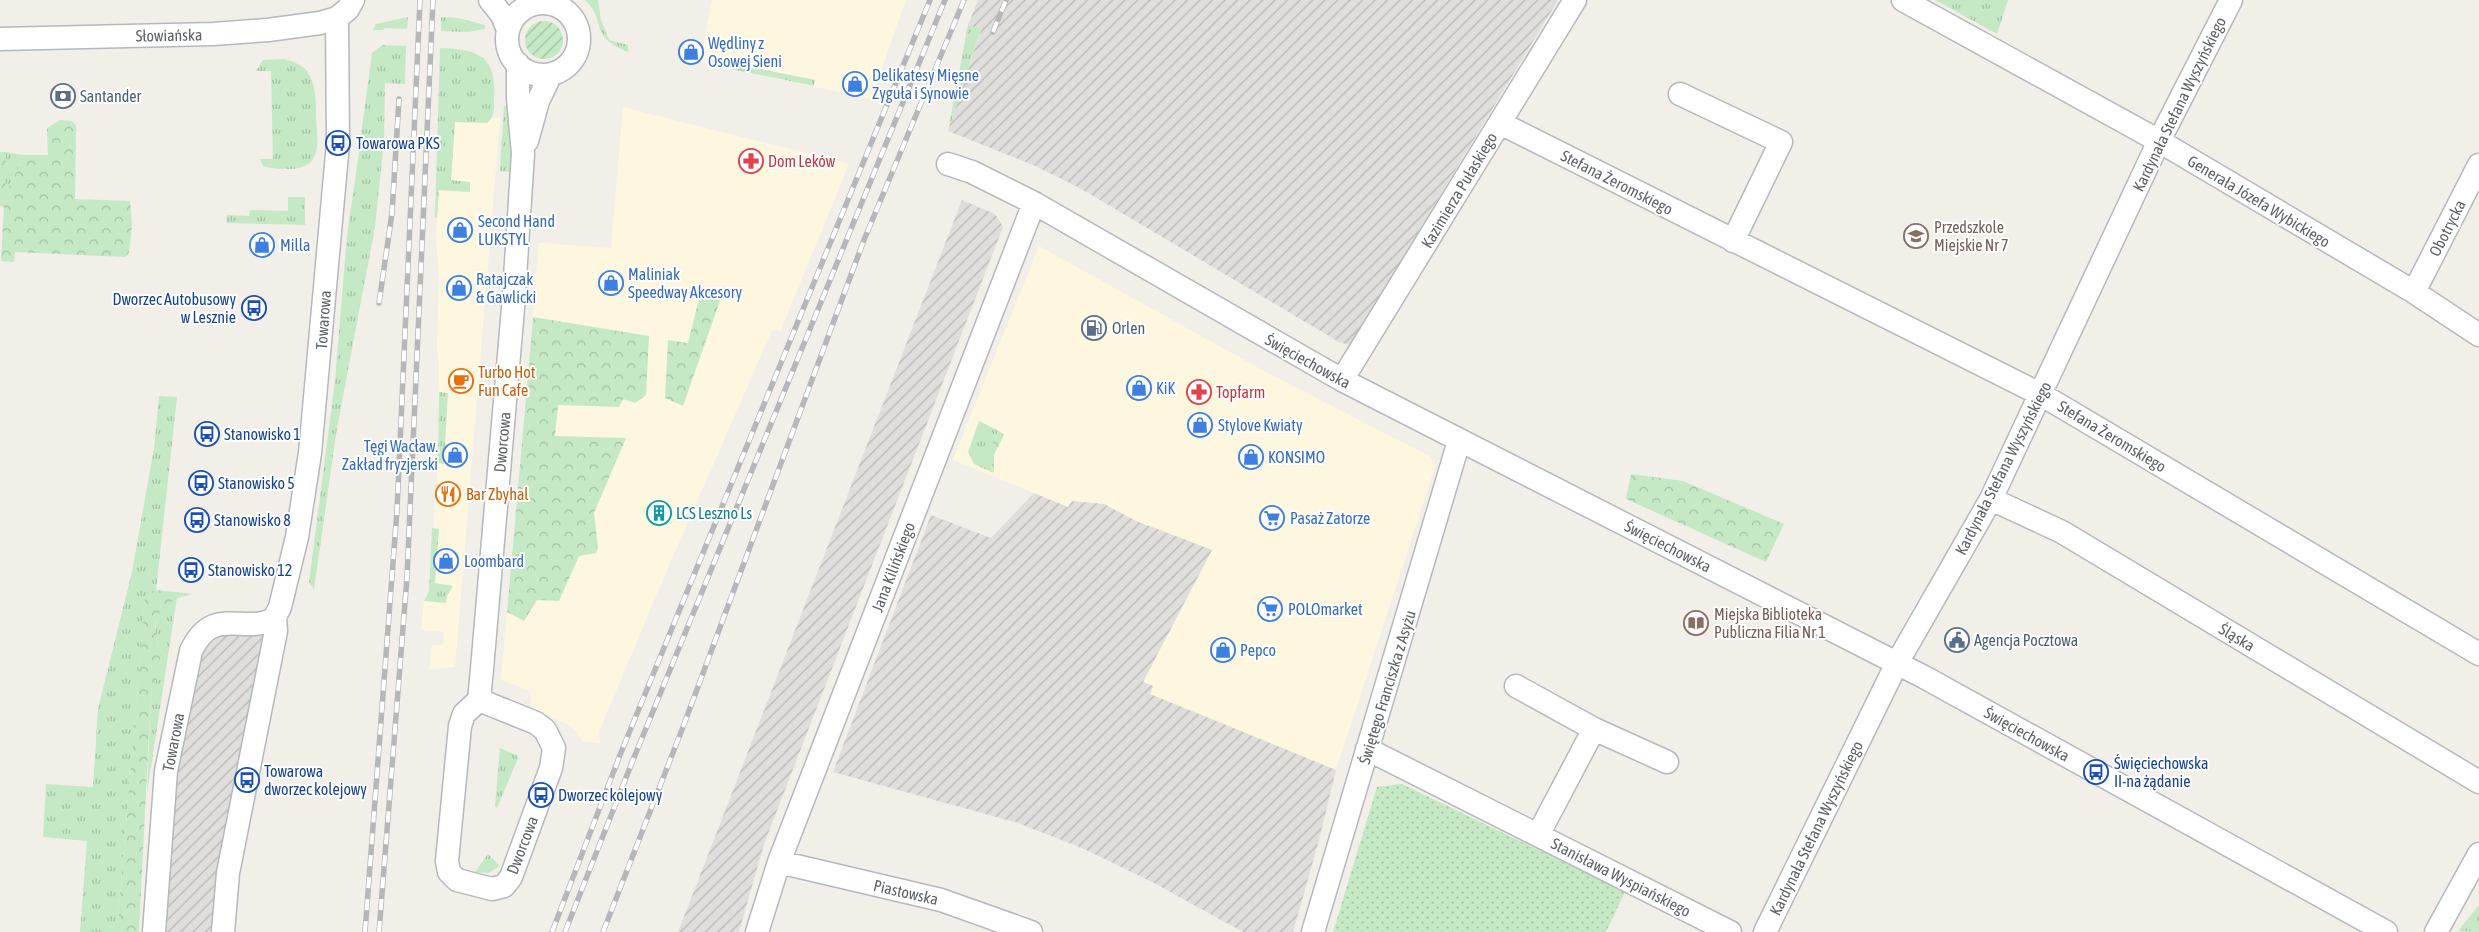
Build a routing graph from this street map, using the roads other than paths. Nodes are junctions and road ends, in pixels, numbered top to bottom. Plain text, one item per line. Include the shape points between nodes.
1 (353, 0) edge
2 (490, 0) edge
3 (1575, 0) edge
4 (1903, 0) edge
5 (2231, 0) edge
6 (520, 3) edge
7 (558, 3) edge
8 (337, 18) junction
9 (508, 30) junction
10 (0, 39) edge
11 (518, 64) junction
12 (552, 74) junction
13 (1680, 94) dead end
14 (1500, 123) junction
15 (2159, 141) junction
16 (523, 154) junction
17 (948, 164) dead end
18 (2479, 165) edge
19 (1034, 203) junction
20 (1733, 241) junction
21 (2414, 292) junction
22 (2479, 335) edge
23 (1342, 380) junction
24 (2042, 395) junction
25 (1459, 440) junction
26 (1991, 500) junction
27 (275, 617) junction
28 (2479, 654) edge
29 (1897, 663) junction
30 (1516, 686) dead end
31 (480, 700) junction
32 (1594, 729) junction
33 (1368, 750) junction
34 (1667, 762) dead end
35 (2479, 782) edge
36 (1538, 835) junction
37 (2479, 854) edge
38 (779, 862) junction
39 (990, 925) edge
40 (154, 932) edge
41 (223, 932) edge
42 (757, 932) edge
43 (1031, 932) edge
44 (1313, 932) edge
45 (1730, 932) edge
46 (1765, 932) edge
47 (2386, 932) edge
48 (2436, 932) edge

1 - 8 street
2 - 9 street via 502,15
3 - 14 street, Kazimierza Pułaskiego
4 - 15 street, Generała Józefa Wybickiego
5 - 15 street, Kardynała Stefana Wyszyńskiego
6 - 7 street
6 - 9 street
7 - 12 street via 576,23 580,44 570,63
8 - 10 street, Słowiańska via 320,24 242,33
8 - 27 street, Towarowa via 338,143 310,453 297,537
9 - 11 street via 510,52
11 - 12 street via 526,70
11 - 16 street, Dworcowa
12 - 16 street, Dworcowa via 538,101
13 - 20 street via 1780,142
14 - 20 street, Stefana Żeromskiego
14 - 23 street, Kazimierza Pułaskiego
15 - 21 street, Generała Józefa Wybickiego
15 - 24 street, Kardynała Stefana Wyszyńskiego
16 - 31 street, Dworcowa
17 - 19 street, Święciechowska via 972,172
18 - 21 street, Obotrycka
19 - 23 street, Święciechowska
19 - 38 street, Jana Kilińskiego
20 - 24 street, Stefana Żeromskiego
21 - 22 street, Generała Józefa Wybickiego
23 - 25 street, Święciechowska
24 - 26 street, Kardynała Stefana Wyszyńskiego
24 - 28 street, Stefana Żeromskiego
25 - 29 street, Święciechowska
25 - 33 street, Świętego Franciszka z Asyżu
26 - 29 street, Kardynała Stefana Wyszyńskiego
26 - 35 street, Śląska via 2062,532
27 - 40 street, Towarowa via 264,622 216,625 196,640 191,651 166,771
27 - 41 street, Towarowa via 276,631 228,873
29 - 46 street, Kardynała Stefana Wyszyńskiego
29 - 47 street, Święciechowska
30 - 32 street
31 - 31 street, Dworcowa via 464,714 460,726 447,867 457,880 498,888 511,877 551,768 554,748 545,730 536,723
32 - 34 street
32 - 36 street, Stanisława Wyspiańskiego
33 - 36 street, Stanisława Wyspiańskiego
33 - 44 street, Świętego Franciszka z Asyżu
36 - 45 street, Stanisława Wyspiańskiego
37 - 48 street
38 - 39 street, Piastowska via 942,900
38 - 42 street, Jana Kilińskiego
39 - 43 street, Piastowska

